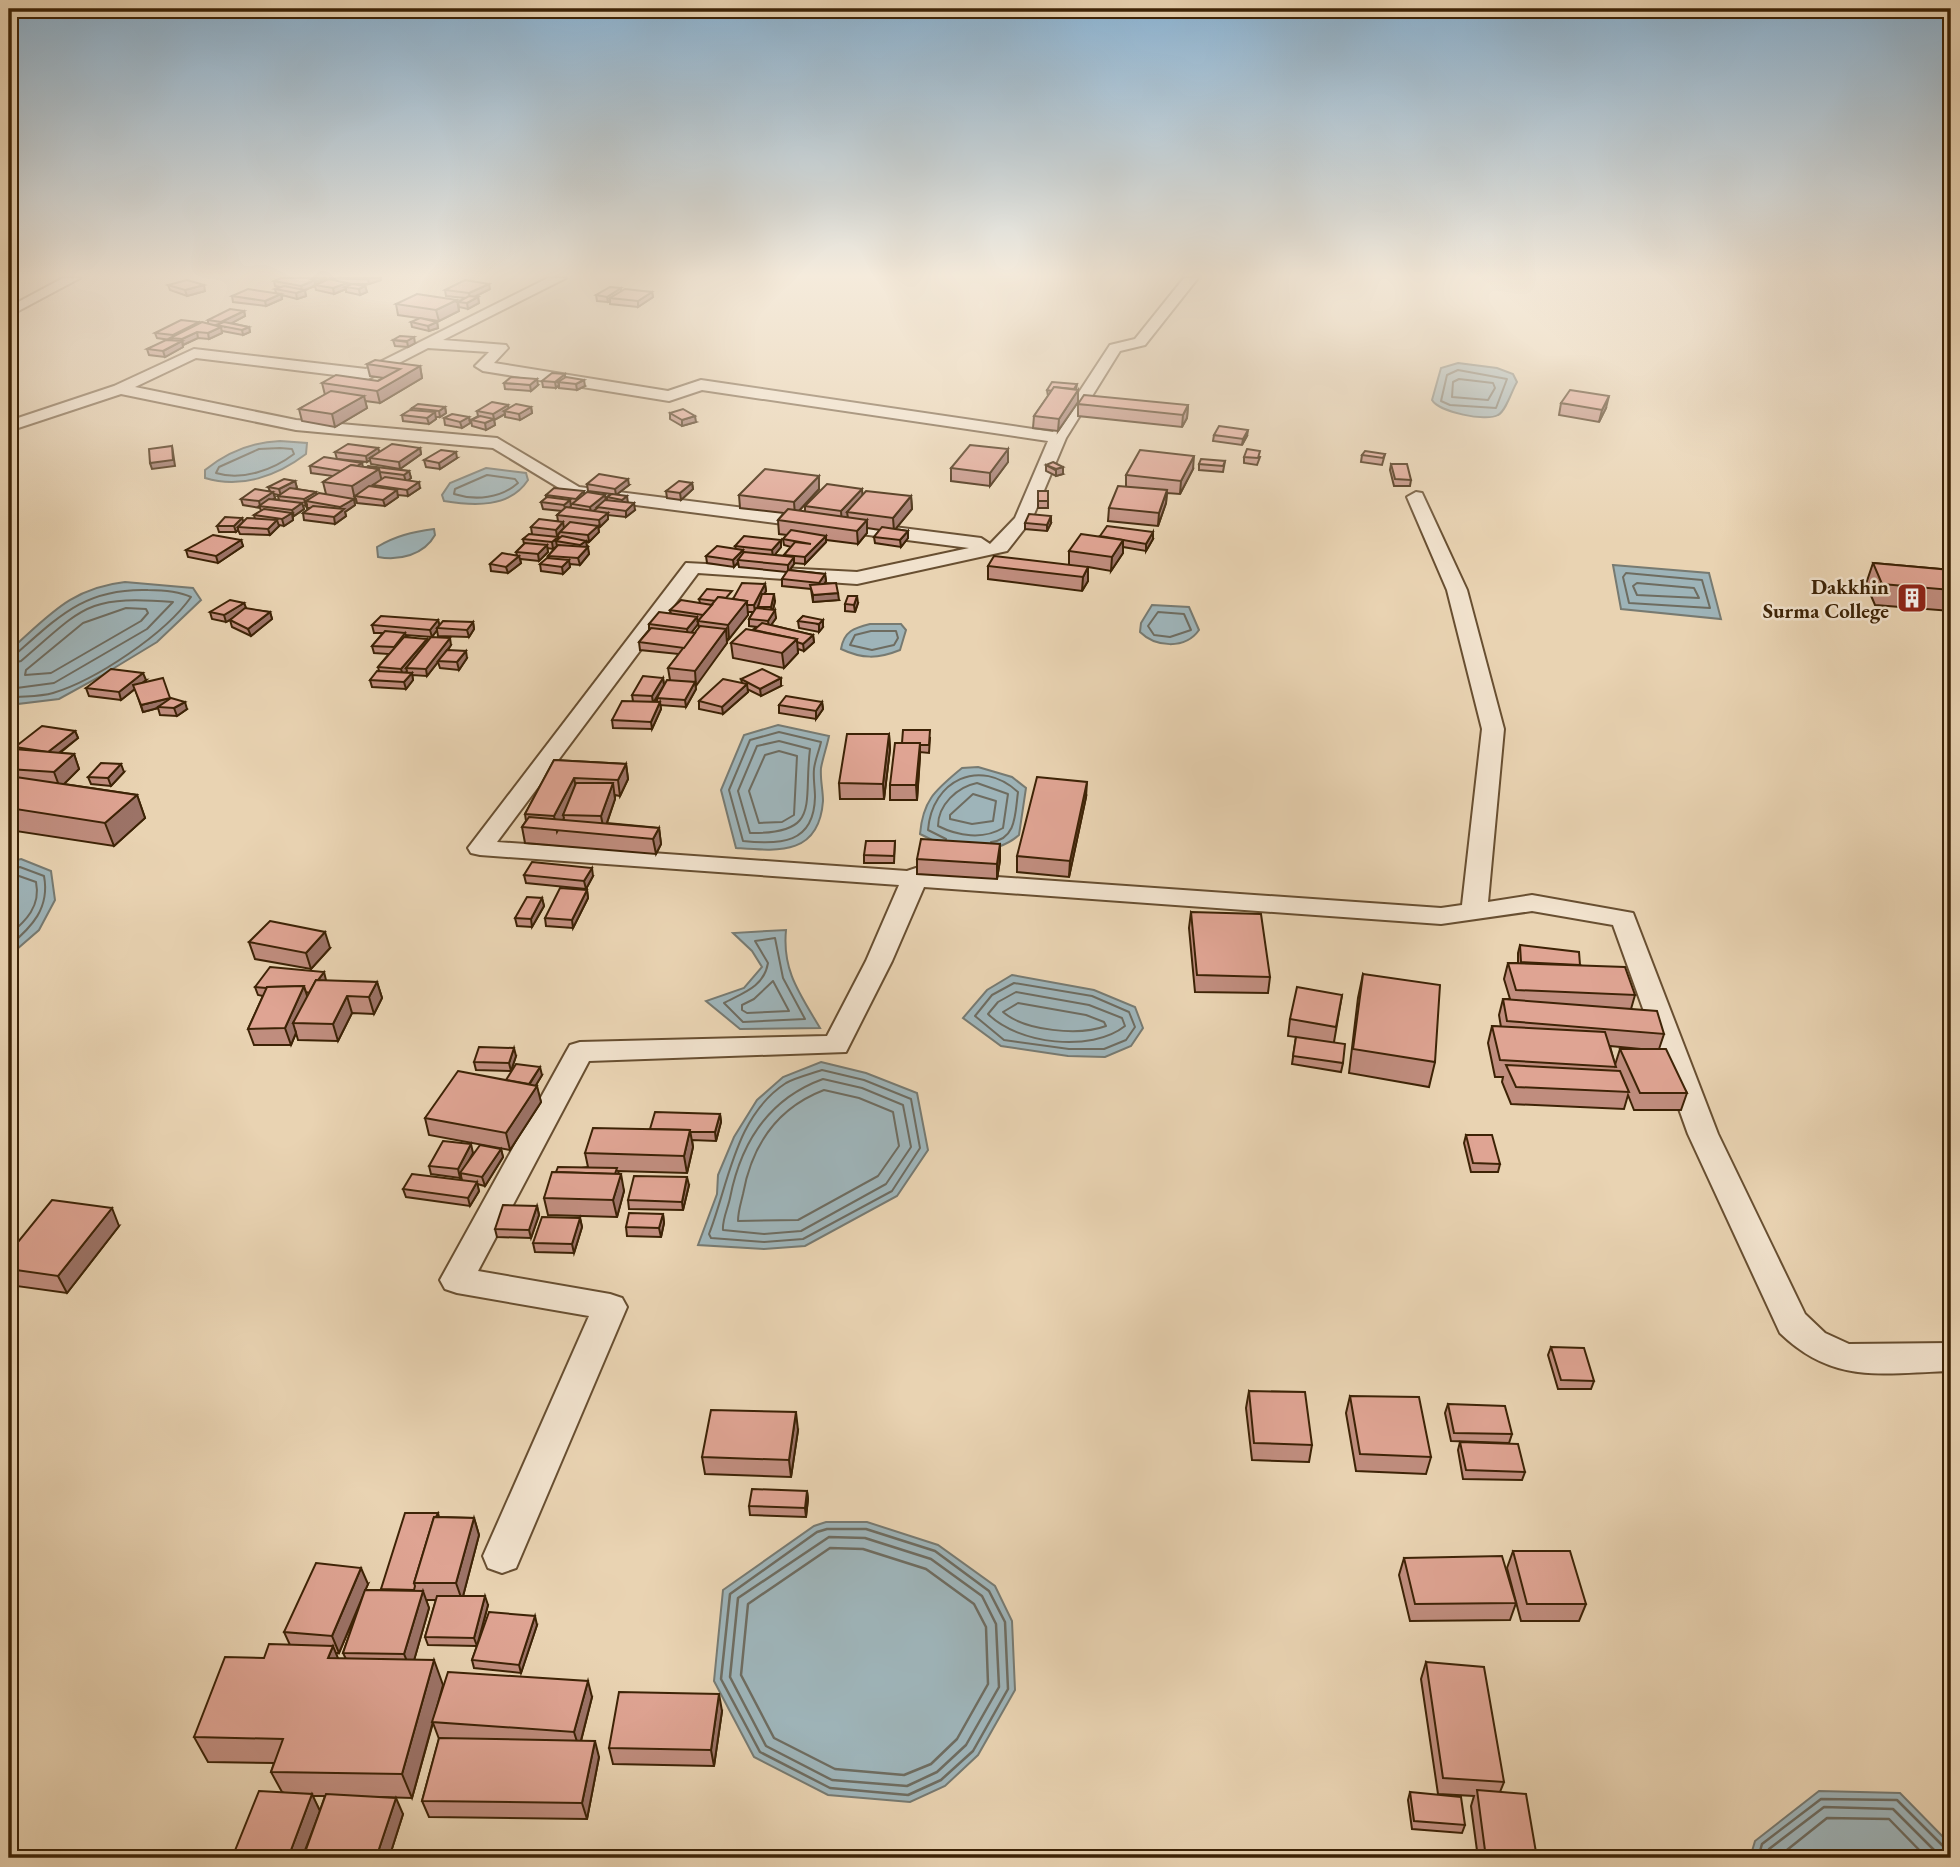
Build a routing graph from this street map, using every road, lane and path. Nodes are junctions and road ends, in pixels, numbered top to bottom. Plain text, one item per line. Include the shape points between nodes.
1 (170, 365) edge
2 (291, 365) edge
3 (384, 365) edge
4 (484, 365) edge
5 (1104, 365) edge
6 (120, 388) junction
7 (9, 428) edge
8 (1058, 438) junction
9 (9, 443) edge
10 (1416, 497) dead end
11 (1000, 547) junction
12 (916, 876) junction
13 (1474, 911) junction
14 (1951, 1357) edge
15 (502, 1556) dead end

1 - 6 street
2 - 3 street via 368,374
4 - 8 street via 669,396 701,385
5 - 8 street
6 - 7 street
6 - 11 street via 296,425 497,443 574,492
7 - 9 street via 26,433
8 - 11 street via 1023,519
10 - 13 street via 1457,590 1493,729
11 - 12 street via 857,578 693,567 480,848
12 - 13 street via 1441,916
12 - 15 street via 836,1045 580,1052 457,1280 610,1307
13 - 14 street via 1532,902 1624,919 1703,1134 1792,1323 1813,1343 1846,1358

